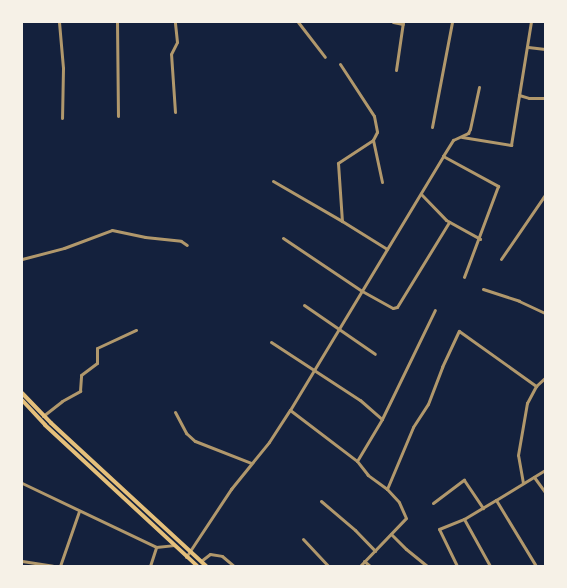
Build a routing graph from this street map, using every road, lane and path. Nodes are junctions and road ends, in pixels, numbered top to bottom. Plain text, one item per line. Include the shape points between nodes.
1 (59, 22) edge
2 (117, 22) edge
3 (175, 22) edge
4 (298, 22) edge
5 (393, 22) edge
6 (452, 22) edge
7 (531, 22) edge
8 (403, 23) edge
9 (528, 47) junction
10 (545, 49) edge
11 (325, 57) dead end
12 (340, 64) dead end
13 (396, 70) dead end
14 (479, 87) dead end
15 (519, 95) junction
16 (545, 98) edge
17 (175, 112) dead end
18 (118, 116) dead end
19 (62, 118) dead end
20 (432, 127) dead end
21 (462, 137) junction
22 (373, 140) junction
23 (443, 156) junction
24 (272, 181) dead end
25 (382, 182) dead end
26 (421, 194) junction
27 (545, 195) edge
28 (342, 221) junction
29 (449, 222) junction
30 (283, 238) dead end
31 (480, 239) junction
32 (187, 244) dead end
33 (387, 249) junction
34 (22, 259) edge
35 (501, 259) dead end
36 (464, 277) dead end
37 (483, 289) dead end
38 (362, 291) junction
39 (304, 305) dead end
40 (435, 310) dead end
41 (545, 313) edge
42 (339, 327) junction
43 (136, 330) dead end
44 (271, 342) dead end
45 (375, 354) dead end
46 (313, 369) junction
47 (545, 378) edge
48 (536, 386) junction
49 (22, 393) edge
50 (22, 400) edge
51 (290, 410) junction
52 (175, 412) dead end
53 (43, 416) junction
54 (382, 419) junction
55 (357, 461) junction
56 (251, 463) junction
57 (545, 470) edge
58 (534, 476) junction
59 (22, 483) edge
60 (523, 483) junction
61 (387, 489) junction
62 (545, 492) edge
63 (496, 500) junction
64 (321, 501) dead end
65 (433, 503) dead end
66 (483, 508) junction
67 (79, 511) junction
68 (464, 519) junction
69 (391, 534) junction
70 (303, 540) dead end
71 (174, 545) junction
72 (156, 547) junction
73 (190, 551) junction
74 (374, 551) junction
75 (188, 558) junction
76 (22, 561) edge
77 (201, 561) junction
78 (364, 561) junction
79 (53, 566) edge
80 (60, 566) edge
81 (150, 566) edge
82 (190, 566) edge
83 (197, 566) edge
84 (206, 566) edge
85 (234, 566) edge
86 (328, 566) edge
87 (360, 566) edge
88 (370, 566) edge
89 (427, 566) edge
90 (458, 566) edge
91 (490, 566) edge
92 (536, 566) edge

1 - 19 street via 63,68
2 - 18 street
3 - 17 street via 176,42 171,54
4 - 11 street
5 - 8 street
6 - 20 street
7 - 9 street
8 - 13 street
9 - 10 street
9 - 15 street
12 - 22 street via 374,116 377,132
14 - 21 street via 470,129
15 - 16 street
15 - 21 street via 511,145
21 - 23 street via 453,140
22 - 25 street
22 - 28 street via 338,163
23 - 26 street
23 - 31 street via 498,186
24 - 28 street
26 - 29 street
26 - 33 street
27 - 35 street
28 - 33 street
29 - 31 street
29 - 38 street via 397,308
30 - 38 street
31 - 36 street
32 - 34 street via 112,230 64,248
33 - 38 street
37 - 41 street
38 - 42 street
39 - 42 street
40 - 54 street
42 - 45 street
42 - 46 street
43 - 53 street via 97,348 97,363 81,375 80,391
44 - 46 street
46 - 51 street
46 - 54 street via 363,402
47 - 48 street
48 - 60 street via 527,403 518,455
48 - 61 street via 459,331 428,404 413,426
49 - 53 main road
50 - 71 main road via 45,425
51 - 55 street
51 - 56 street via 269,442
52 - 56 street via 186,433 195,441
53 - 73 main road
54 - 55 street
55 - 61 street via 368,475
56 - 73 street
57 - 58 street
58 - 60 street
58 - 62 street
59 - 67 street
60 - 63 street
61 - 69 street via 399,502 406,518
63 - 66 street
63 - 92 street
64 - 74 street via 355,530
65 - 66 street via 464,480
66 - 68 street
67 - 72 street
67 - 80 street
68 - 90 street via 439,529
68 - 91 street
69 - 74 street
69 - 89 street
70 - 86 street
71 - 72 street
71 - 75 main road
72 - 81 street
73 - 75 street
73 - 77 main road
74 - 78 street
75 - 82 street
75 - 83 main road
76 - 79 street
77 - 84 main road
77 - 85 street via 210,554 222,556
78 - 87 street
78 - 88 street

